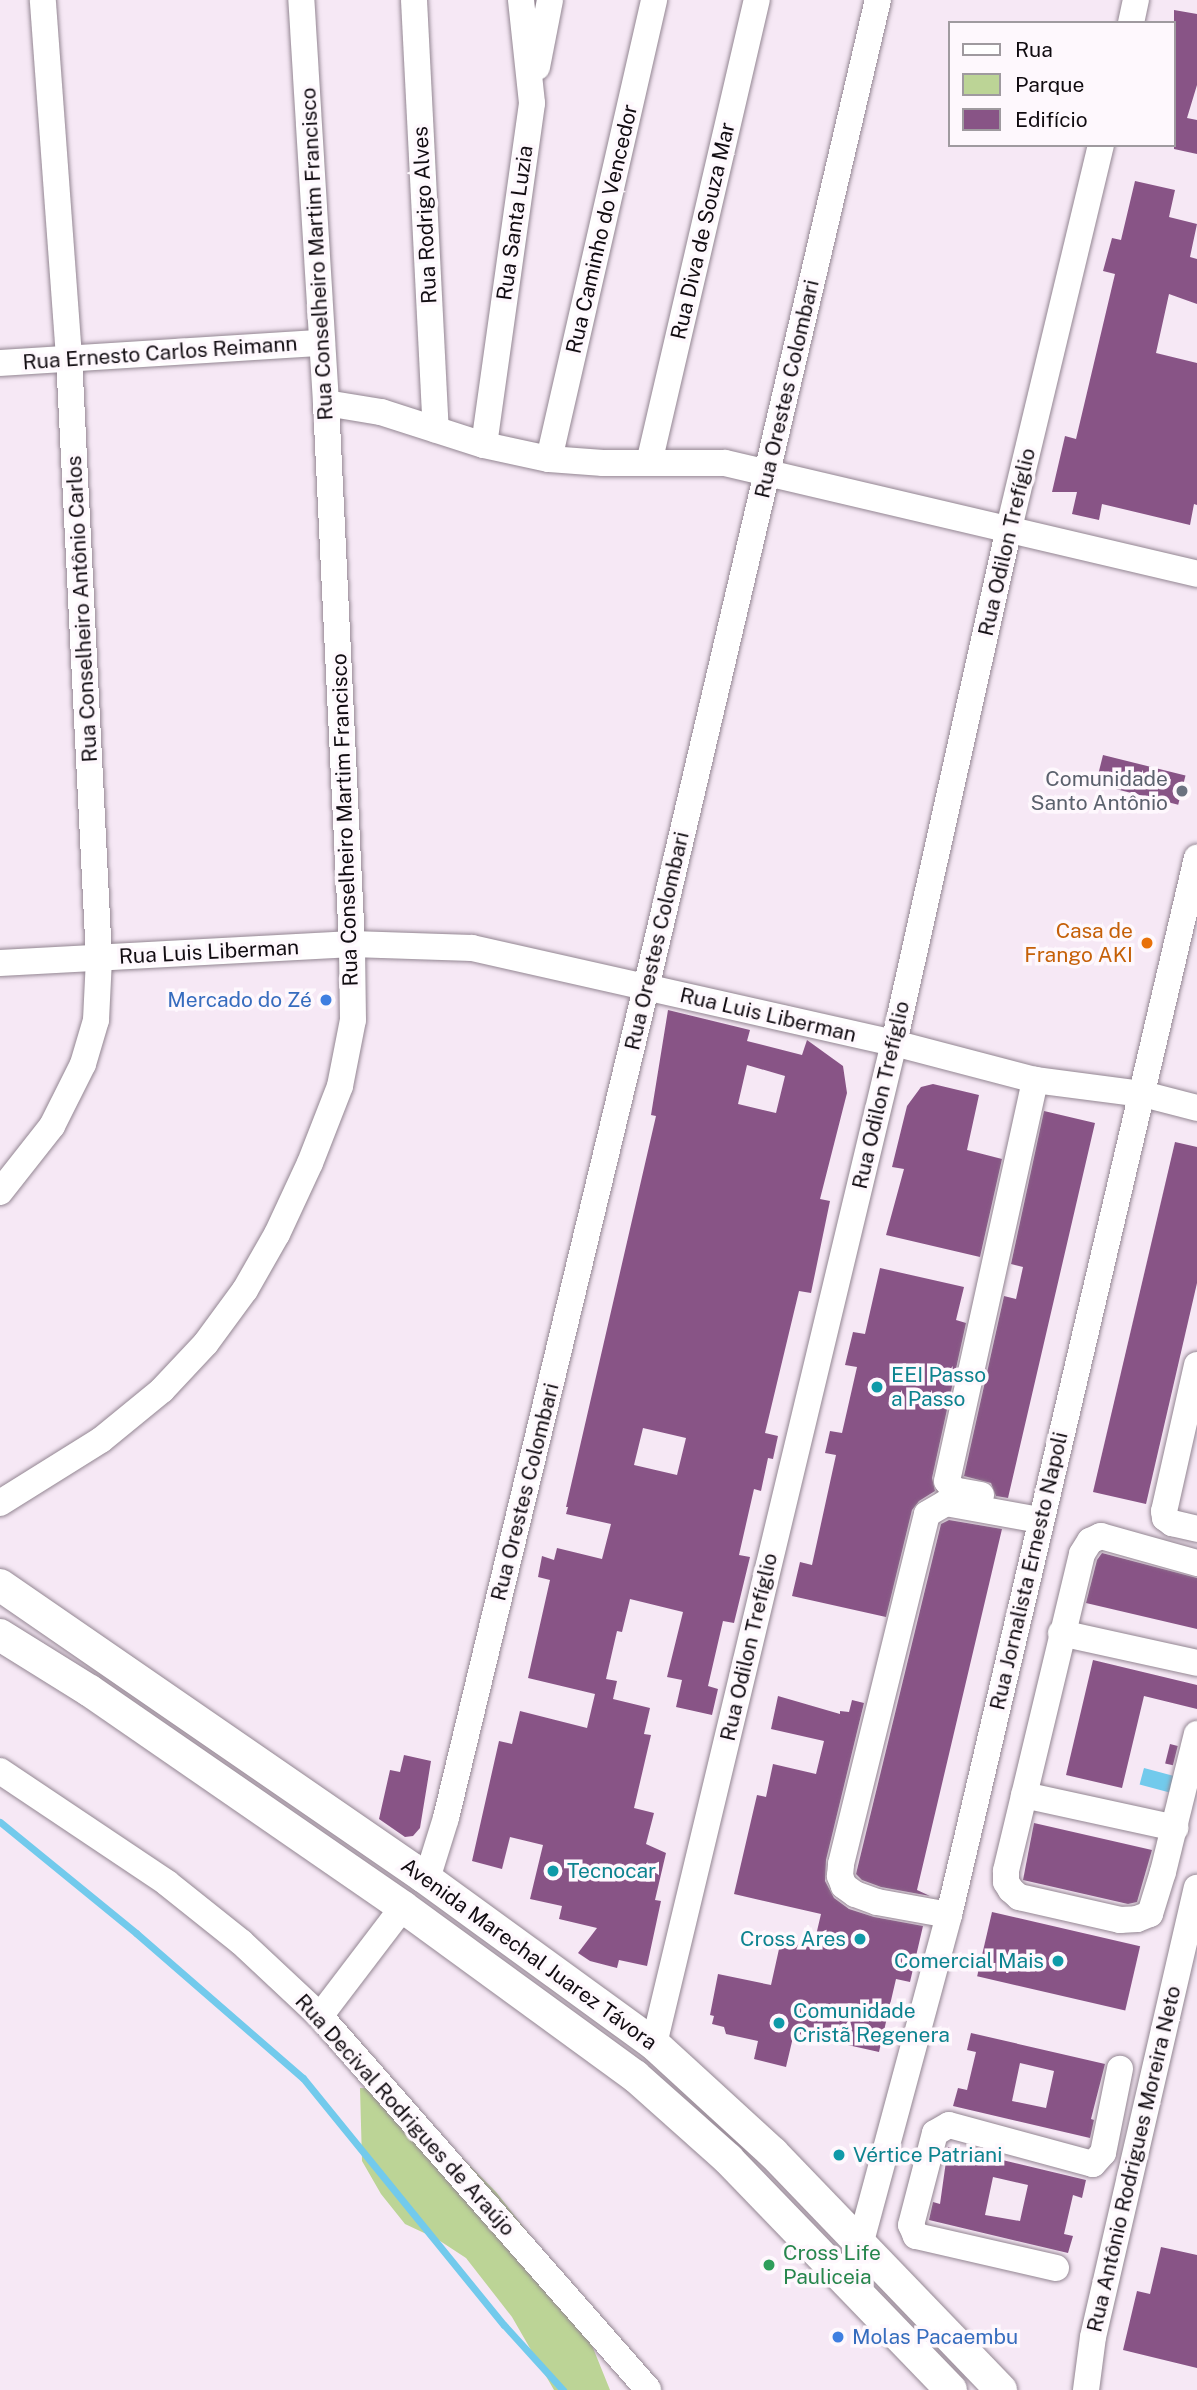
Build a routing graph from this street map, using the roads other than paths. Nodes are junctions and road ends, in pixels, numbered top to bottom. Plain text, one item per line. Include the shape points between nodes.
1 (43, 0) edge
2 (301, 0) edge
3 (414, 0) edge
4 (521, 0) edge
5 (550, 0) edge
6 (654, 0) edge
7 (757, 0) edge
8 (878, 0) edge
9 (1136, 0) edge
10 (1131, 21) edge
11 (532, 103) junction
12 (1101, 147) edge
13 (320, 343) junction
14 (69, 357) junction
15 (0, 363) edge
16 (326, 403) junction
17 (436, 429) junction
18 (484, 445) junction
19 (550, 459) junction
20 (649, 463) junction
21 (767, 472) junction
22 (1009, 528) junction
23 (1197, 574) edge
24 (1197, 858) edge
25 (352, 944) junction
26 (99, 958) junction
27 (0, 963) edge
28 (646, 988) junction
29 (894, 1043) junction
30 (1035, 1080) junction
31 (1143, 1094) junction
32 (1197, 1108) edge
33 (0, 1192) edge
34 (1197, 1365) edge
35 (0, 1503) edge
36 (1042, 1513) junction
37 (1197, 1529) edge
38 (1197, 1563) edge
39 (0, 1585) edge
40 (1061, 1633) junction
41 (0, 1635) edge
42 (1197, 1663) edge
43 (1196, 1741) edge
44 (0, 1770) edge
45 (1024, 1795) junction
46 (1175, 1828) junction
47 (427, 1879) junction
48 (1197, 1888) edge
49 (403, 1908) junction
50 (949, 1915) junction
51 (320, 2016) junction
52 (654, 2044) junction
53 (1120, 2069) dead end
54 (894, 2116) junction
55 (949, 2125) junction
56 (862, 2245) junction
57 (1056, 2268) dead end
58 (850, 2282) junction
59 (648, 2390) edge
60 (951, 2390) edge
61 (1001, 2390) edge
62 (1086, 2390) edge

1 - 14 street, Rua Conselheiro Antônio Carlos
2 - 13 street, Rua Conselheiro Martim Francisco
3 - 17 street, Rua Rodrigo Alves
4 - 11 street, Rua Santa Luzia
5 - 11 street
6 - 19 street, Rua Caminho do Vencedor
7 - 20 street, Rua Diva de Souza Mar
8 - 21 street, Rua Orestes Colombari
9 - 10 street
11 - 18 street, Rua Santa Luzia
12 - 22 street, Rua Odilon Trefíglio
13 - 14 street, Rua Ernesto Carlos Reimann
13 - 16 street, Rua Conselheiro Martim Francisco
14 - 15 street, Rua Ernesto Carlos Reimann
14 - 26 street, Rua Conselheiro Antônio Carlos
16 - 17 street via 381,412
16 - 25 street, Rua Conselheiro Martim Francisco
17 - 18 street
18 - 19 street
19 - 20 street
20 - 21 street via 725,463
21 - 22 street
21 - 28 street, Rua Orestes Colombari
22 - 23 street
22 - 29 street, Rua Odilon Trefíglio
24 - 31 street, Rua Jornalista Ernesto Napoli
25 - 26 street, Rua Luis Liberman
25 - 28 street, Rua Luis Liberman via 472,948
25 - 35 street, Rua Conselheiro Martim Francisco via 353,1020 340,1086 277,1234 245,1290 206,1343 162,1390 100,1440
26 - 27 street, Rua Luis Liberman
26 - 33 street, Rua Conselheiro Antônio Carlos via 96,1020 83,1064 51,1126
28 - 29 street, Rua Luis Liberman
28 - 47 street, Rua Orestes Colombari via 449,1805
29 - 30 street, Rua Luis Liberman
29 - 52 street, Rua Odilon Trefíglio
30 - 31 street, Rua Luis Liberman
30 - 36 street via 947,1481 957,1491
31 - 32 street, Rua Luis Liberman
31 - 36 street, Rua Jornalista Ernesto Napoli
34 - 37 street via 1164,1511 1172,1523
36 - 50 street, Rua Jornalista Ernesto Napoli
36 - 50 street via 946,1503 927,1514 841,1864 844,1886 855,1894
38 - 40 street via 1095,1537 1082,1555
39 - 47 street, Avenida Marechal Juarez Távora
40 - 42 street
40 - 45 street
41 - 49 street, Avenida Marechal Juarez Távora via 90,1691
43 - 46 street
44 - 51 street, Rua Decival Rodrigues de Araújo via 167,1883 241,1942
45 - 46 street
45 - 46 street via 1006,1871 1006,1882 1019,1898 1107,1917 1137,1919 1150,1914
47 - 52 street, Avenida Marechal Juarez Távora
48 - 62 street, Rua Antônio Rodrigues Moreira Neto via 1093,2337
49 - 51 street
49 - 58 street, Avenida Marechal Juarez Távora via 667,2102
50 - 54 street, Rua Jornalista Ernesto Napoli
51 - 59 street, Rua Decival Rodrigues de Araújo
52 - 56 street, Avenida Marechal Juarez Távora via 773,2152
53 - 55 street via 1103,2153 1093,2164
54 - 55 street
54 - 56 street, Rua Jornalista Ernesto Napoli
55 - 57 street via 935,2133 911,2225 914,2233
56 - 58 street, Rua Jornalista Ernesto Napoli
56 - 61 street, Avenida Marechal Juarez Távora
58 - 60 street, Avenida Marechal Juarez Távora

